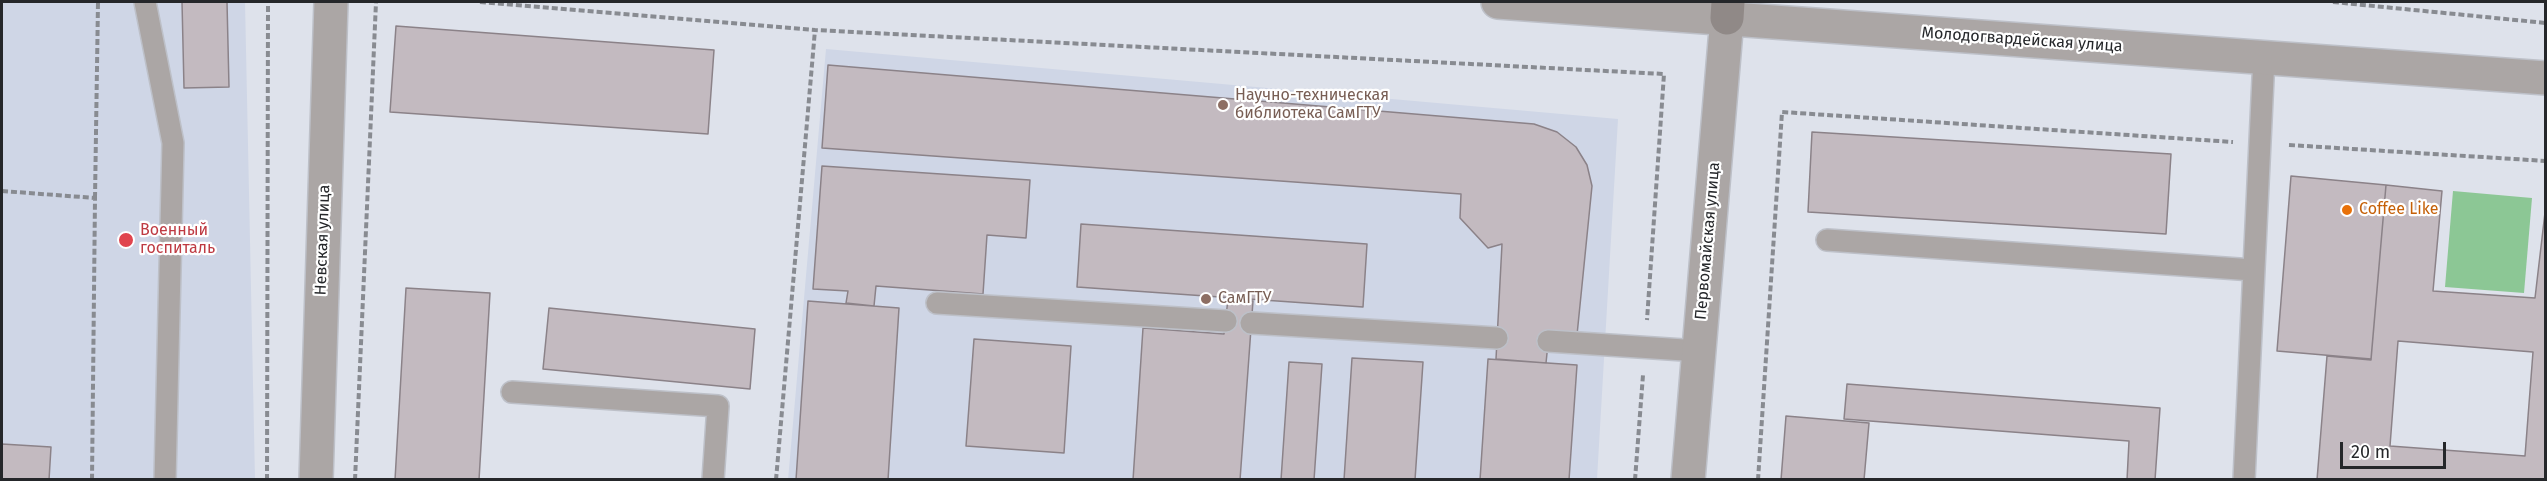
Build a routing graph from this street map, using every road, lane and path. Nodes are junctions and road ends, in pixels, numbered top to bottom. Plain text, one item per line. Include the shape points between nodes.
1 (98, 2) edge
2 (145, 2) edge
3 (268, 2) edge
4 (331, 2) edge
5 (376, 2) edge
6 (480, 2) edge
7 (1498, 2) edge
8 (2333, 2) edge
9 (1727, 10) edge
10 (2546, 23) edge
11 (815, 30) junction
12 (2264, 57) junction
13 (2546, 78) edge
14 (2261, 144) junction
15 (2546, 161) edge
16 (2, 191) edge
17 (95, 198) junction
18 (1827, 240) dead end
19 (2253, 270) junction
20 (937, 303) dead end
21 (1226, 321) dead end
22 (1251, 323) dead end
23 (1497, 338) dead end
24 (1548, 341) dead end
25 (1645, 347) junction
26 (1699, 351) junction
27 (512, 392) dead end
28 (92, 480) edge
29 (165, 480) edge
30 (267, 480) edge
31 (316, 480) edge
32 (355, 480) edge
33 (713, 480) edge
34 (776, 480) edge
35 (1635, 480) edge
36 (1688, 480) edge
37 (1758, 480) edge
38 (2244, 480) edge

1 - 17 path
2 - 29 lane via 172,142
3 - 30 path
4 - 31 street, Невская улица
5 - 32 path
6 - 11 path
7 - 9 street, Молодогвардейская улица
8 - 10 path
9 - 12 street, Молодогвардейская улица
9 - 26 street, Первомайская улица
11 - 25 path via 1664,74
11 - 34 path
12 - 13 street, Молодогвардейская улица
12 - 14 lane
14 - 15 path
14 - 19 lane
14 - 37 path via 1782,112
16 - 17 path
17 - 28 path
18 - 19 lane
19 - 38 lane
20 - 21 lane
22 - 23 lane
24 - 25 lane
25 - 26 lane
25 - 35 path
26 - 36 street, Первомайская улица
27 - 33 lane via 718,406

